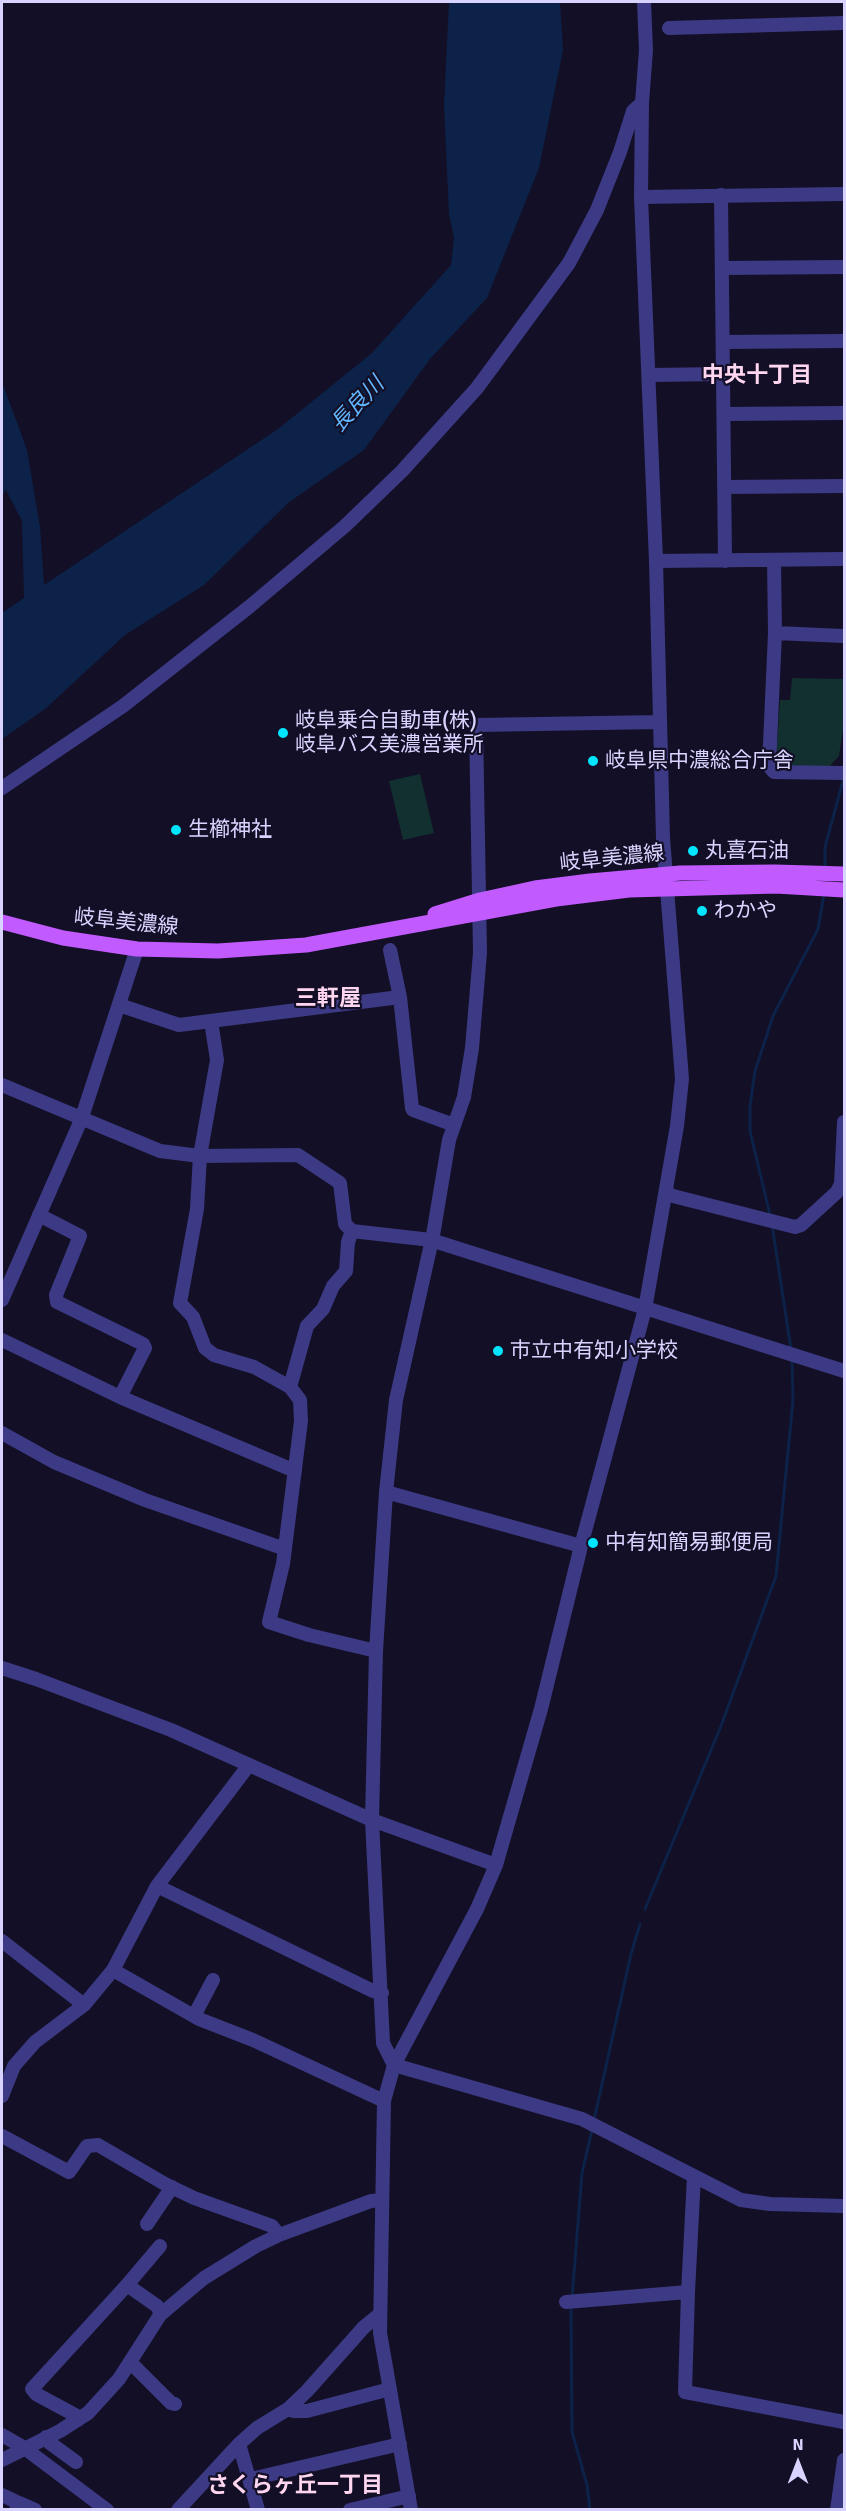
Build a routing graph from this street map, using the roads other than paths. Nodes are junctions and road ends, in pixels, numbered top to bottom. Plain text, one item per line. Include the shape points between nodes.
1 (644, 2) edge
2 (844, 23) edge
3 (669, 28) dead end
4 (642, 103) junction
5 (844, 194) edge
6 (721, 195) junction
7 (641, 197) junction
8 (844, 267) edge
9 (722, 268) junction
10 (844, 341) edge
11 (723, 342) junction
12 (723, 374) junction
13 (649, 375) junction
14 (844, 413) edge
15 (724, 414) junction
16 (844, 486) edge
17 (724, 487) junction
18 (844, 559) edge
19 (774, 560) junction
20 (656, 561) junction
21 (725, 561) junction
22 (775, 633) junction
23 (844, 636) edge
24 (660, 722) junction
25 (842, 773) dead end
26 (2, 788) edge
27 (666, 881) junction
28 (831, 881) edge
29 (480, 906) junction
30 (2, 921) edge
31 (137, 949) junction
32 (390, 950) dead end
33 (400, 998) junction
34 (119, 1005) junction
35 (211, 1021) junction
36 (2, 1085) edge
37 (81, 1120) junction
38 (844, 1122) edge
39 (454, 1125) junction
40 (200, 1156) junction
41 (666, 1192) junction
42 (39, 1215) junction
43 (352, 1231) junction
44 (431, 1240) junction
45 (2, 1300) edge
46 (645, 1309) junction
47 (2, 1340) edge
48 (844, 1371) edge
49 (290, 1387) junction
50 (120, 1397) junction
51 (2, 1433) edge
52 (295, 1471) junction
53 (386, 1492) junction
54 (581, 1546) junction
55 (285, 1549) junction
56 (376, 1651) junction
57 (2, 1668) edge
58 (249, 1765) junction
59 (372, 1820) junction
60 (496, 1865) junction
61 (156, 1886) junction
62 (2, 1941) edge
63 (113, 1970) junction
64 (213, 1980) dead end
65 (382, 1993) junction
66 (84, 2005) junction
67 (194, 2016) junction
68 (394, 2065) junction
69 (2, 2096) edge
70 (384, 2101) junction
71 (2, 2136) edge
72 (694, 2176) junction
73 (172, 2187) junction
74 (382, 2200) junction
75 (844, 2206) edge
76 (147, 2224) dead end
77 (279, 2235) junction
78 (160, 2246) dead end
79 (127, 2285) junction
80 (688, 2292) junction
81 (571, 2302) dead end
82 (161, 2314) junction
83 (380, 2314) junction
84 (130, 2362) junction
85 (390, 2389) junction
86 (175, 2404) dead end
87 (288, 2409) junction
88 (78, 2420) junction
89 (844, 2422) edge
90 (2, 2435) edge
91 (46, 2437) junction
92 (239, 2444) junction
93 (400, 2444) junction
94 (23, 2447) junction
95 (2, 2460) edge
96 (844, 2460) edge
97 (76, 2462) dead end
98 (251, 2479) junction
99 (2, 2495) edge
100 (410, 2503) edge
101 (17, 2506) edge
102 (35, 2510) edge
103 (107, 2510) edge
104 (178, 2510) edge
105 (258, 2510) edge
106 (350, 2510) edge
107 (837, 2510) edge

1 - 4 street
2 - 3 street
4 - 7 street
4 - 26 street via 633,111 597,210 569,263 477,388 402,471 345,526 249,607 123,706
5 - 6 street
6 - 7 street
6 - 9 street
7 - 13 street
8 - 9 street
9 - 11 street
10 - 11 street
11 - 12 street
12 - 13 street
12 - 15 street
13 - 20 street
14 - 15 street
15 - 17 street
16 - 17 street
17 - 21 street
18 - 19 street
19 - 21 street
19 - 22 street
20 - 21 street
20 - 24 street
22 - 23 street
22 - 25 street via 769,766 774,772
24 - 27 street
24 - 29 street via 476,725
27 - 28 main road, 岐阜美濃線 via 775,872
27 - 29 main road, 岐阜美濃線 via 534,888
27 - 41 street via 682,1079
29 - 31 main road, 岐阜美濃線 via 390,930 306,945 218,951
29 - 39 street via 472,1048 464,1097
30 - 31 main road, 岐阜美濃線 via 63,938
31 - 34 street
32 - 33 street
33 - 35 street
33 - 39 street via 413,1110
34 - 35 street via 179,1025
34 - 37 street
35 - 40 street via 217,1060
36 - 37 street
37 - 40 street via 160,1151
37 - 42 street
38 - 41 street via 841,1184 801,1225 795,1227
39 - 44 street
40 - 43 street via 298,1155 340,1183 345,1224
40 - 49 street via 197,1209 180,1303 193,1317 204,1348 254,1367
41 - 46 street
42 - 45 street
42 - 50 street via 81,1236 56,1295 57,1302 145,1348
43 - 44 street
43 - 49 street via 346,1271 307,1326
44 - 46 street
44 - 53 street via 396,1401
46 - 48 street
46 - 54 street
47 - 50 street
49 - 52 street via 300,1400
50 - 52 street
51 - 55 street via 54,1462 160,1506
52 - 55 street
53 - 54 street
53 - 56 street
54 - 60 street via 541,1709
55 - 56 street via 269,1622
56 - 59 street
57 - 58 street via 171,1730
58 - 59 street
58 - 61 street
59 - 60 street
59 - 65 street
60 - 68 street via 477,1909
61 - 63 street
61 - 65 street
62 - 66 street
63 - 66 street
63 - 67 street
64 - 67 street
65 - 68 street via 383,2043
66 - 69 street via 35,2042 14,2066
67 - 70 street
68 - 70 street
68 - 72 street via 582,2119
70 - 74 street
71 - 73 street via 69,2172 87,2146 99,2145
72 - 75 street via 741,2200
72 - 80 street
73 - 76 street
73 - 77 street via 272,2226
74 - 77 street
74 - 83 street
77 - 82 street via 204,2278
78 - 79 street
79 - 82 street via 157,2306
79 - 88 street via 32,2389
80 - 81 street
80 - 89 street via 685,2392
82 - 84 street
83 - 85 street
83 - 87 street
84 - 86 street
84 - 88 street
85 - 87 street via 307,2411
85 - 93 street
87 - 92 street
88 - 91 street
90 - 94 street
91 - 94 street
91 - 97 street
92 - 98 street
92 - 104 street
93 - 98 street
93 - 100 street
94 - 95 street
94 - 103 street
96 - 107 street
98 - 105 street
99 - 101 street
100 - 106 street
101 - 102 street

